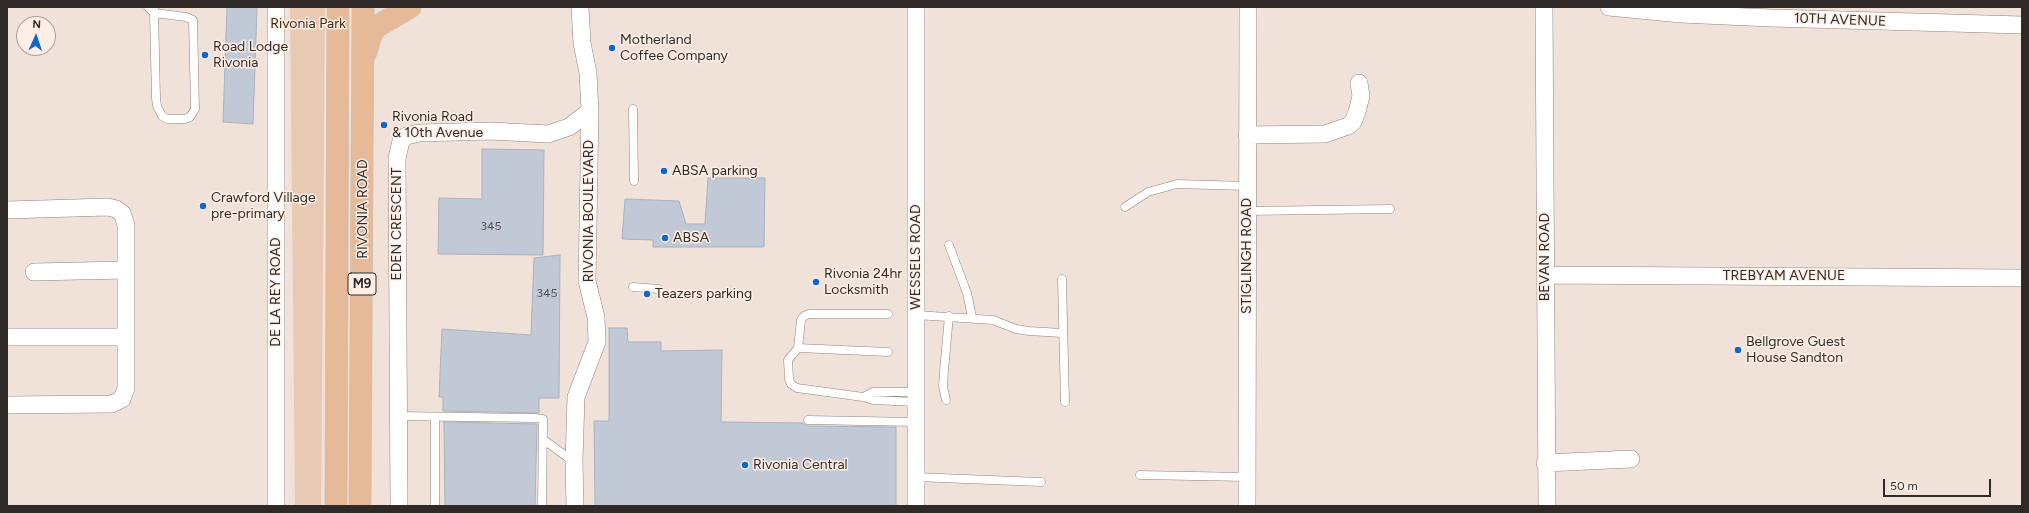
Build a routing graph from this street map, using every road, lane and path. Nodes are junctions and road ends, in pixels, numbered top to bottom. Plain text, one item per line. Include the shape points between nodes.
1 (276, 7) edge
2 (338, 7) edge
3 (363, 7) edge
4 (410, 7) edge
5 (580, 7) edge
6 (916, 7) edge
7 (1248, 7) edge
8 (1544, 7) edge
9 (1609, 7) edge
10 (152, 9) edge
11 (2022, 25) edge
12 (364, 62) junction
13 (1359, 83) dead end
14 (633, 109) dead end
15 (590, 111) junction
16 (1247, 135) junction
17 (634, 182) dead end
18 (1247, 186) junction
19 (1125, 208) dead end
20 (1390, 209) dead end
21 (7, 210) edge
22 (1247, 211) junction
23 (949, 245) dead end
24 (125, 270) junction
25 (34, 272) dead end
26 (1546, 275) junction
27 (2022, 278) edge
28 (1062, 279) dead end
29 (633, 287) dead end
30 (659, 290) dead end
31 (888, 314) dead end
32 (916, 315) junction
33 (949, 316) junction
34 (972, 317) junction
35 (1062, 333) junction
36 (7, 337) edge
37 (125, 337) junction
38 (798, 348) junction
39 (888, 352) dead end
40 (916, 397) junction
41 (946, 400) dead end
42 (1065, 402) dead end
43 (7, 405) edge
44 (397, 416) junction
45 (435, 418) junction
46 (808, 420) dead end
47 (915, 422) junction
48 (544, 440) junction
49 (1631, 460) dead end
50 (574, 462) junction
51 (1545, 463) junction
52 (1140, 475) dead end
53 (915, 477) junction
54 (1247, 477) junction
55 (1041, 482) dead end
56 (276, 506) edge
57 (336, 506) edge
58 (360, 506) edge
59 (399, 506) edge
60 (435, 506) edge
61 (542, 506) edge
62 (575, 506) edge
63 (916, 506) edge
64 (1247, 506) edge
65 (1546, 506) edge

1 - 56 street, DE LA REY ROAD
2 - 57 main road, RIVONIA ROAD / M9
3 - 12 main road, RIVONIA ROAD / M9
4 - 12 main road via 376,27 371,35
5 - 15 street, RIVONIA BOULEVARD
6 - 32 street, WESSELS ROAD
7 - 16 street, STIGLINGH ROAD
8 - 26 street, BEVAN ROAD
9 - 11 street, 10TH AVENUE via 1681,14 1771,18
10 - 10 lane via 186,16 193,20 195,109 190,117 185,119 167,119 162,116 157,106
12 - 58 main road, RIVONIA ROAD / M9
13 - 16 street via 1361,96 1357,112 1353,122 1348,126 1325,134
14 - 17 lane
15 - 44 street, EDEN CRESCENT via 569,127 548,134 419,133 406,136 402,141 397,158
15 - 50 street, RIVONIA BOULEVARD via 587,281 596,317 597,342 576,397
16 - 18 street, STIGLINGH ROAD
18 - 19 lane via 1178,184 1148,192
18 - 22 street, STIGLINGH ROAD
20 - 22 lane
21 - 24 street via 116,208 125,218
22 - 54 street, STIGLINGH ROAD
23 - 34 lane via 967,293
24 - 25 street
24 - 37 street
26 - 27 street, TREBYAM AVENUE
26 - 51 street, BEVAN ROAD
28 - 35 lane
29 - 30 lane
31 - 38 lane via 809,314 800,320
32 - 33 lane
32 - 40 street, WESSELS ROAD
33 - 34 lane
33 - 41 lane via 943,386
34 - 35 lane via 993,320 1016,329
35 - 42 lane
36 - 37 street
37 - 43 street via 126,388 118,403
38 - 39 lane
38 - 40 lane via 788,360 789,379 791,384 801,389 863,397 873,392
40 - 47 street, WESSELS ROAD
44 - 45 lane
44 - 59 street, EDEN CRESCENT
45 - 48 lane via 543,419
45 - 60 lane
46 - 47 lane
47 - 53 street, WESSELS ROAD
48 - 50 lane
48 - 61 lane
49 - 51 street
50 - 62 street, RIVONIA BOULEVARD
51 - 65 street, BEVAN ROAD
52 - 54 lane
53 - 55 lane
53 - 63 street, WESSELS ROAD
54 - 64 street, STIGLINGH ROAD

